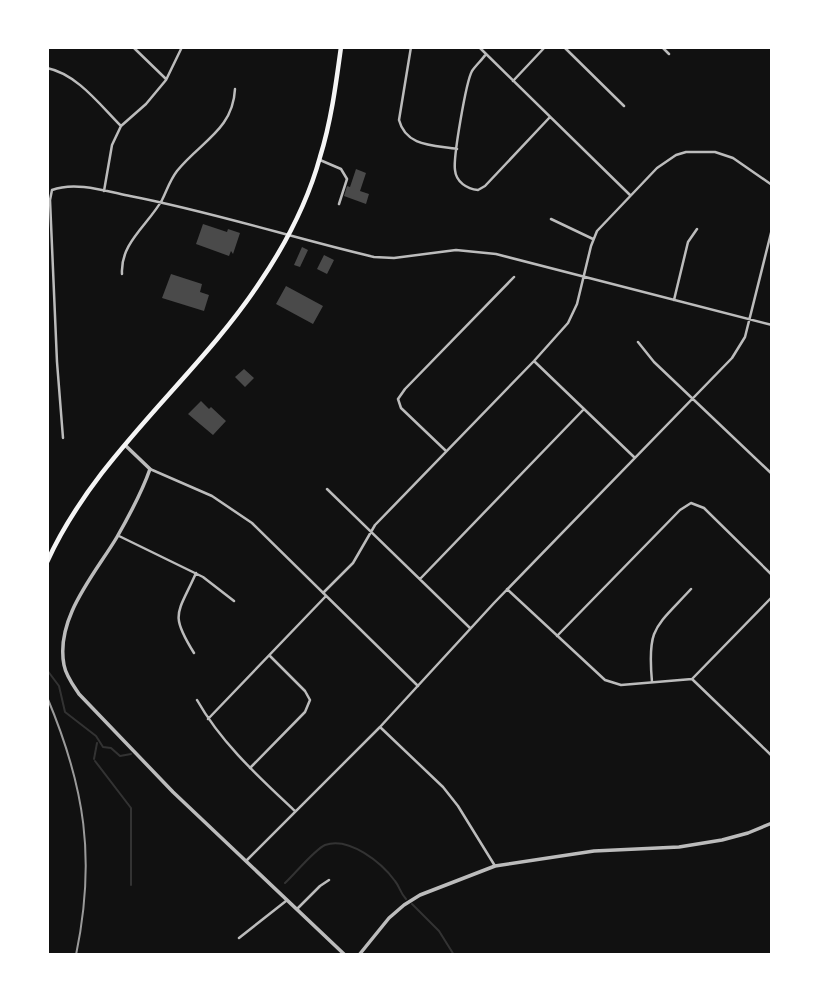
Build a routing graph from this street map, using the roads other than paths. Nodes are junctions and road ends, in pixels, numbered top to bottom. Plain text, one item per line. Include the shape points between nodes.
1 (133, 47) edge
2 (182, 47) edge
3 (341, 47) edge
4 (411, 47) edge
5 (480, 47) edge
6 (545, 47) edge
7 (564, 47) edge
8 (662, 47) edge
9 (486, 54) junction
10 (669, 54) dead end
11 (47, 68) edge
12 (166, 80) junction
13 (513, 81) junction
14 (235, 89) dead end
15 (624, 106) dead end
16 (550, 117) junction
17 (121, 126) junction
18 (457, 149) junction
19 (320, 160) junction
20 (772, 185) edge
21 (104, 191) junction
22 (630, 195) junction
23 (161, 202) junction
24 (339, 204) dead end
25 (551, 219) dead end
26 (697, 229) dead end
27 (772, 229) edge
28 (287, 234) junction
29 (593, 239) junction
30 (122, 275) dead end
31 (584, 275) junction
32 (513, 277) dead end
33 (674, 300) junction
34 (750, 320) junction
35 (772, 325) edge
36 (638, 342) dead end
37 (534, 361) junction
38 (693, 399) junction
39 (584, 409) junction
40 (63, 438) dead end
41 (125, 446) junction
42 (446, 450) junction
43 (634, 457) junction
44 (150, 469) junction
45 (772, 474) edge
46 (327, 489) dead end
47 (371, 532) junction
48 (118, 536) junction
49 (47, 562) edge
50 (196, 573) junction
51 (772, 575) edge
52 (421, 579) junction
53 (507, 589) junction
54 (691, 589) dead end
55 (324, 595) junction
56 (772, 597) edge
57 (234, 601) dead end
58 (470, 628) junction
59 (556, 636) junction
60 (194, 653) dead end
61 (270, 656) junction
62 (692, 679) junction
63 (652, 682) junction
64 (418, 686) junction
65 (197, 700) dead end
66 (208, 719) junction
67 (380, 727) junction
68 (772, 756) edge
69 (250, 768) junction
70 (295, 811) junction
71 (772, 823) edge
72 (246, 860) junction
73 (495, 866) junction
74 (329, 880) dead end
75 (288, 900) junction
76 (298, 909) junction
77 (239, 938) dead end
78 (345, 955) edge
79 (359, 955) edge

1 - 12 street
2 - 12 street
3 - 19 main road
4 - 18 street via 401,128 421,143
5 - 9 street
6 - 13 street
7 - 15 street
8 - 10 street
9 - 13 street
9 - 18 street via 466,88
11 - 17 street via 72,78
12 - 17 street
13 - 16 street
14 - 23 street via 230,115 178,169
16 - 18 street via 478,190 469,189 457,177
16 - 22 street
17 - 21 street via 112,145
19 - 24 street via 341,169 347,179
19 - 28 main road
20 - 22 street via 733,158 695,151 666,161
21 - 23 street
21 - 40 street via 70,186 51,192
22 - 29 street
23 - 28 street
23 - 30 street via 123,254
25 - 29 street
26 - 33 street via 688,242
27 - 34 street
28 - 31 street via 374,257 475,250
28 - 41 main road via 236,315
29 - 31 street
31 - 33 street
31 - 37 street via 573,314
32 - 42 street via 398,399 401,408
33 - 34 street
34 - 35 street
34 - 38 street via 732,358
36 - 38 street
37 - 39 street
37 - 42 street
38 - 43 street
38 - 45 street
39 - 43 street
39 - 52 street
41 - 44 street
41 - 49 main road via 83,497
42 - 47 street
43 - 53 street
44 - 48 street
44 - 55 street via 212,496 252,523
46 - 47 street
47 - 52 street
47 - 55 street via 353,563
48 - 50 street
48 - 72 street via 69,623 64,666 90,706
50 - 57 street
50 - 60 street via 177,617
51 - 59 street via 704,508 691,503
52 - 58 street
53 - 58 street
53 - 59 street
54 - 63 street via 652,636
55 - 61 street
55 - 64 street
56 - 62 street
58 - 64 street
59 - 63 street via 605,680 621,685
61 - 66 street
61 - 69 street via 310,700
62 - 63 street
62 - 68 street
64 - 67 street
65 - 66 street
66 - 69 street
67 - 70 street
67 - 73 street via 443,787
69 - 70 street
70 - 72 street
71 - 73 street via 722,840 679,847 594,851
72 - 75 street
73 - 79 street via 404,905
74 - 76 street
75 - 76 street
75 - 77 street
76 - 78 street

